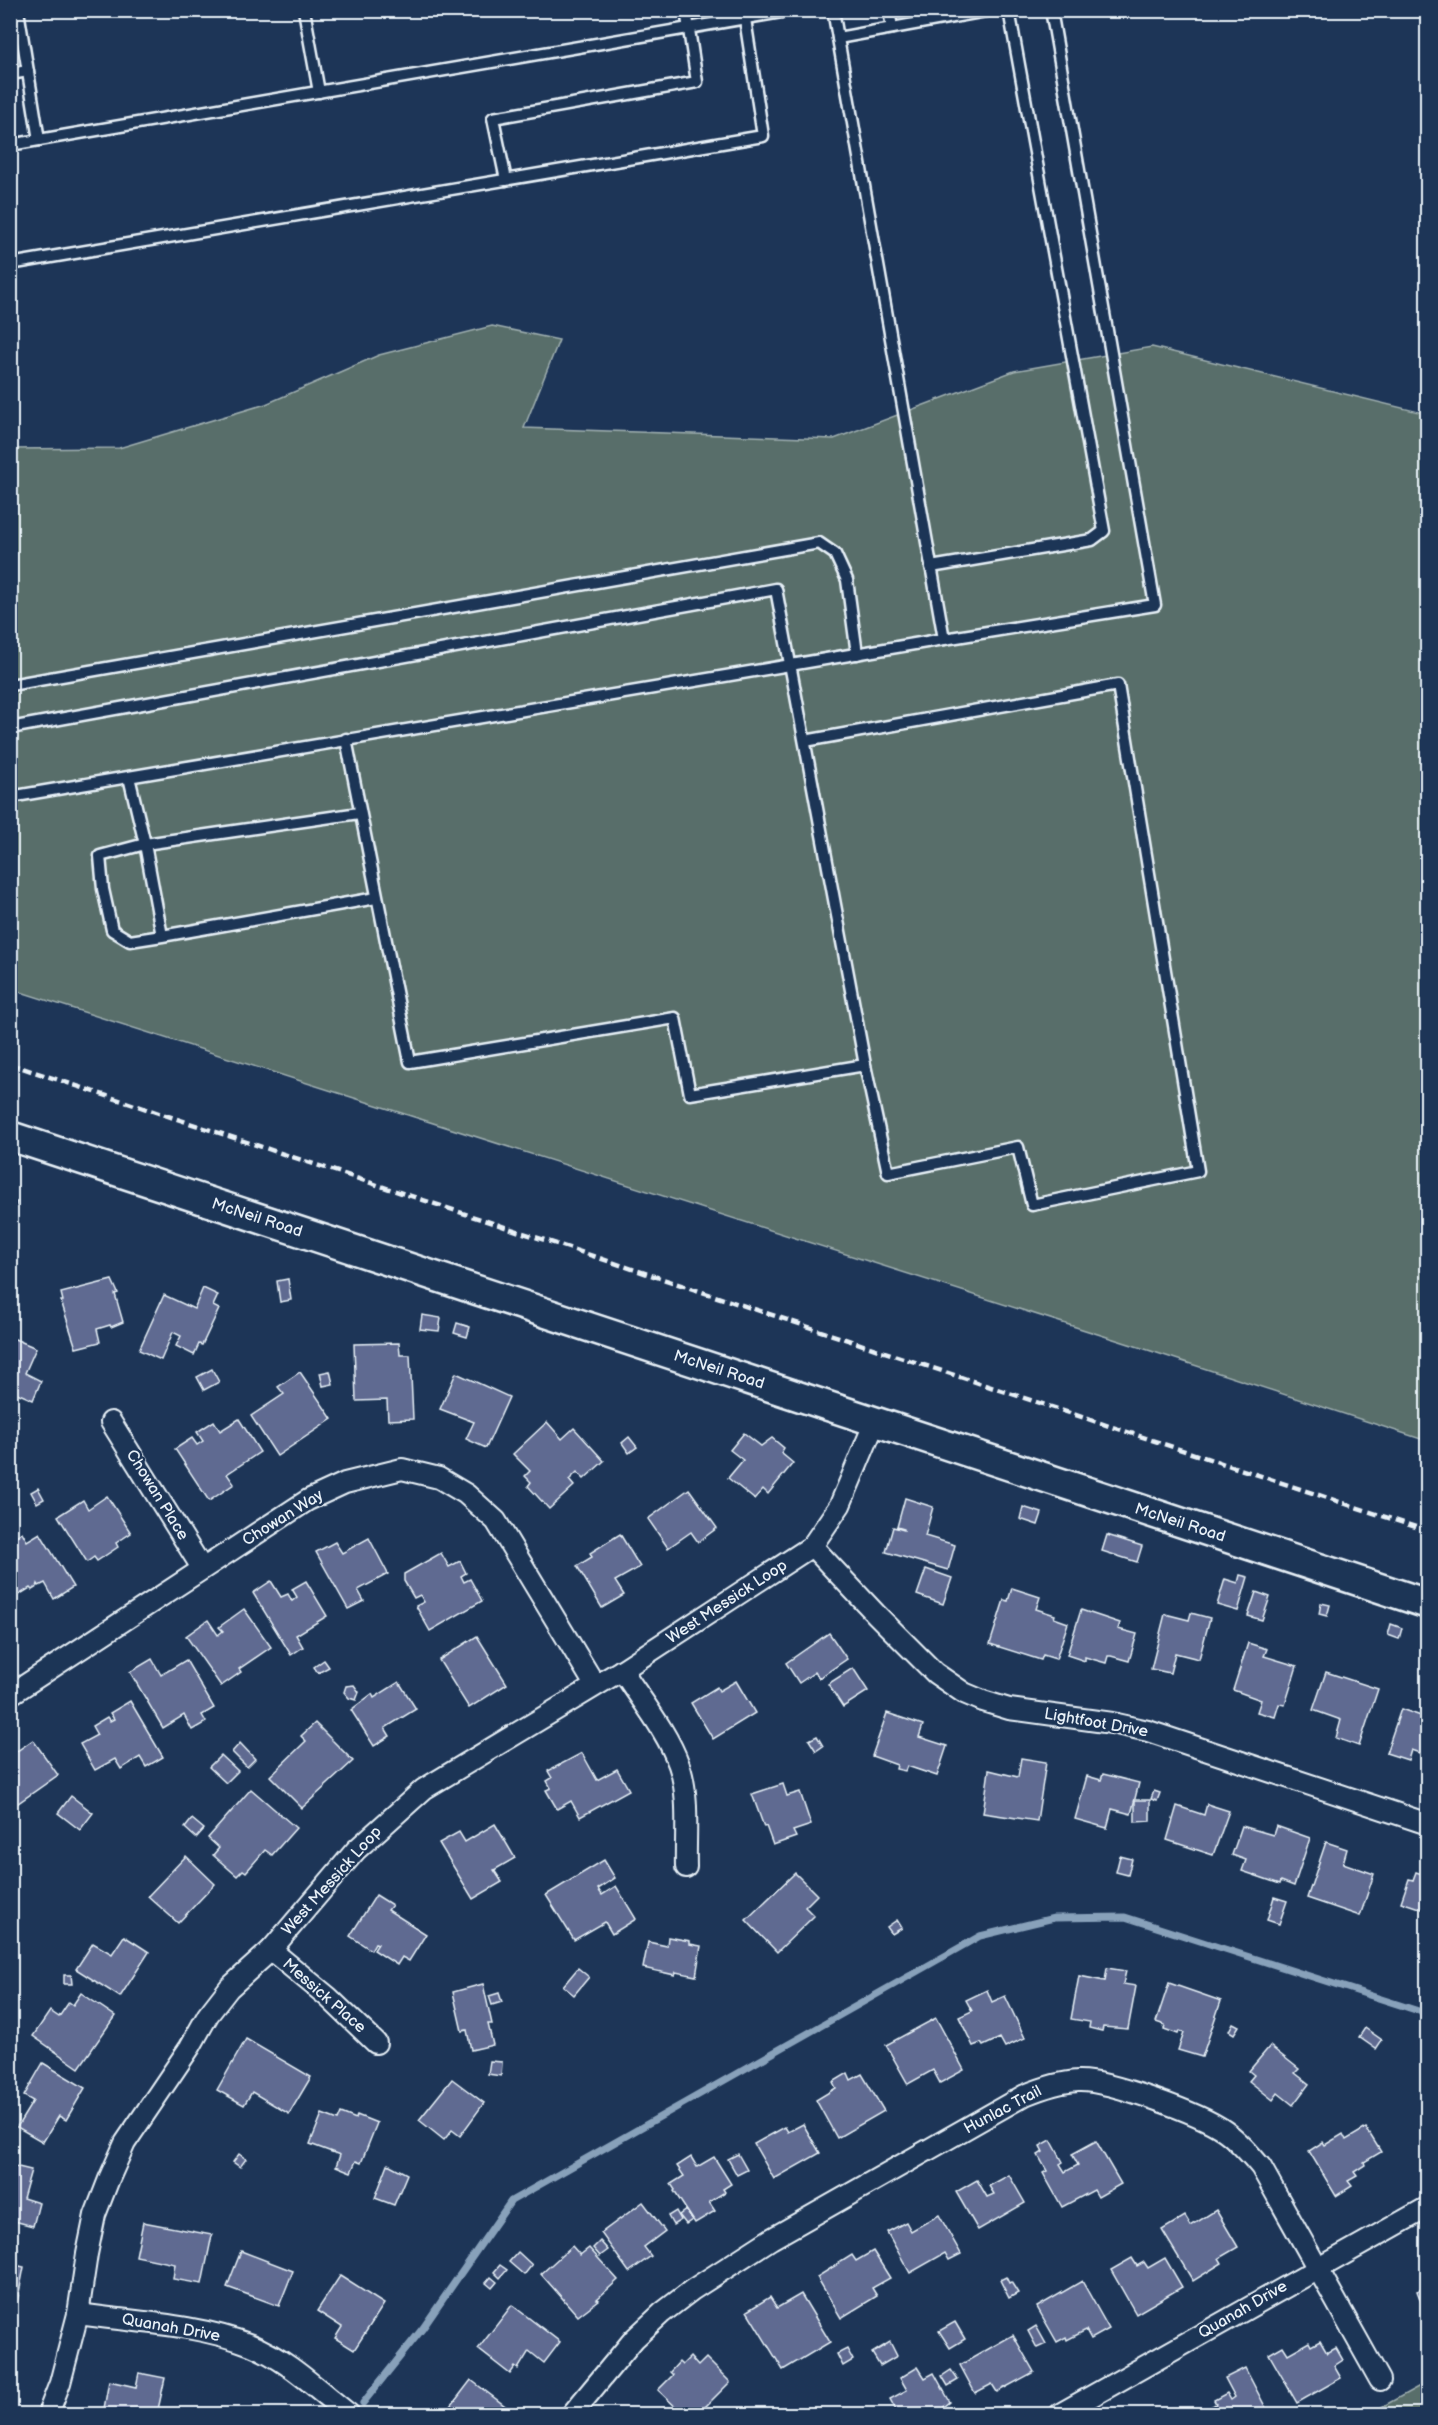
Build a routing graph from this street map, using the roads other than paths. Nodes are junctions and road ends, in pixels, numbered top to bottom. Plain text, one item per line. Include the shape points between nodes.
1 (18, 10) edge
2 (304, 10) edge
3 (686, 10) edge
4 (793, 10) edge
5 (833, 10) edge
6 (889, 10) edge
7 (991, 10) edge
8 (1009, 10) edge
9 (1051, 10) edge
10 (745, 19) junction
11 (690, 28) junction
12 (892, 28) junction
13 (838, 38) junction
14 (28, 71) junction
15 (10, 74) edge
16 (319, 92) junction
17 (39, 140) junction
18 (10, 145) edge
19 (506, 180) junction
20 (10, 264) edge
21 (931, 567) junction
22 (944, 639) junction
23 (857, 654) junction
24 (791, 665) junction
25 (10, 685) edge
26 (10, 728) edge
27 (346, 739) junction
28 (806, 741) junction
29 (129, 777) junction
30 (11, 797) edge
31 (359, 813) junction
32 (145, 844) junction
33 (376, 898) junction
34 (162, 936) junction
35 (865, 1065) junction
36 (10, 1136) edge
37 (111, 1422) dead end
38 (875, 1422) junction
39 (812, 1546) junction
40 (202, 1568) junction
41 (1428, 1604) edge
42 (622, 1670) junction
43 (596, 1685) junction
44 (10, 1695) edge
45 (1428, 1824) edge
46 (686, 1867) dead end
47 (271, 1950) junction
48 (376, 2043) dead end
49 (1428, 2207) edge
50 (1316, 2268) junction
51 (78, 2314) junction
52 (1380, 2380) dead end
53 (48, 2415) edge
54 (349, 2415) edge
55 (572, 2415) edge
56 (1060, 2415) edge

1 - 14 lane
2 - 16 lane
3 - 11 lane
4 - 10 lane
5 - 13 lane
6 - 12 lane
7 - 12 lane
8 - 21 lane via 1104,531 1092,540
9 - 22 lane via 1155,605
10 - 11 lane
10 - 19 lane via 763,136
11 - 16 lane
11 - 19 lane via 697,82 493,118
12 - 13 lane
13 - 21 lane
14 - 15 lane
14 - 17 lane
16 - 17 lane
17 - 18 lane
19 - 20 lane
21 - 22 lane
22 - 23 lane
23 - 24 lane
23 - 25 lane via 847,580 835,554 819,543
24 - 26 lane via 776,589
24 - 27 lane
24 - 28 lane
27 - 29 lane
27 - 31 lane
28 - 35 lane
28 - 35 lane via 1118,685 1198,1171 1032,1205 1018,1147 888,1173
29 - 30 lane
29 - 32 lane
31 - 32 lane
31 - 33 lane
32 - 34 lane
32 - 34 lane via 100,856 103,890 112,930 130,941
33 - 34 lane
33 - 35 lane via 410,1062 675,1018 690,1094
36 - 38 main road, McNeil Road
37 - 40 street, Chowan Place
38 - 39 street, West Messick Loop via 840,1505
38 - 41 main road, McNeil Road
39 - 42 street, West Messick Loop
39 - 45 street, Lightfoot Drive via 935,1673 964,1693 1009,1709 1148,1731
40 - 43 street, Chowan Way via 308,1500 339,1485 402,1469 439,1478 466,1494 496,1521
40 - 44 street, Chowan Way
42 - 43 street, West Messick Loop
42 - 46 street via 680,1766
43 - 47 street, West Messick Loop via 424,1789 356,1850
47 - 48 street, Messick Place
47 - 51 street, West Messick Loop via 229,1988 208,2015 126,2143 95,2215
49 - 50 street, Quanah Drive
50 - 52 street, Hunlac Trail
50 - 55 street, Hunlac Trail via 1261,2167 1225,2131 1206,2120 1103,2083 1050,2085 1024,2095 771,2239 692,2290 634,2338
50 - 56 street, Quanah Drive
51 - 53 street, West Messick Loop
51 - 54 street, Quanah Drive via 209,2332 252,2346 290,2367

